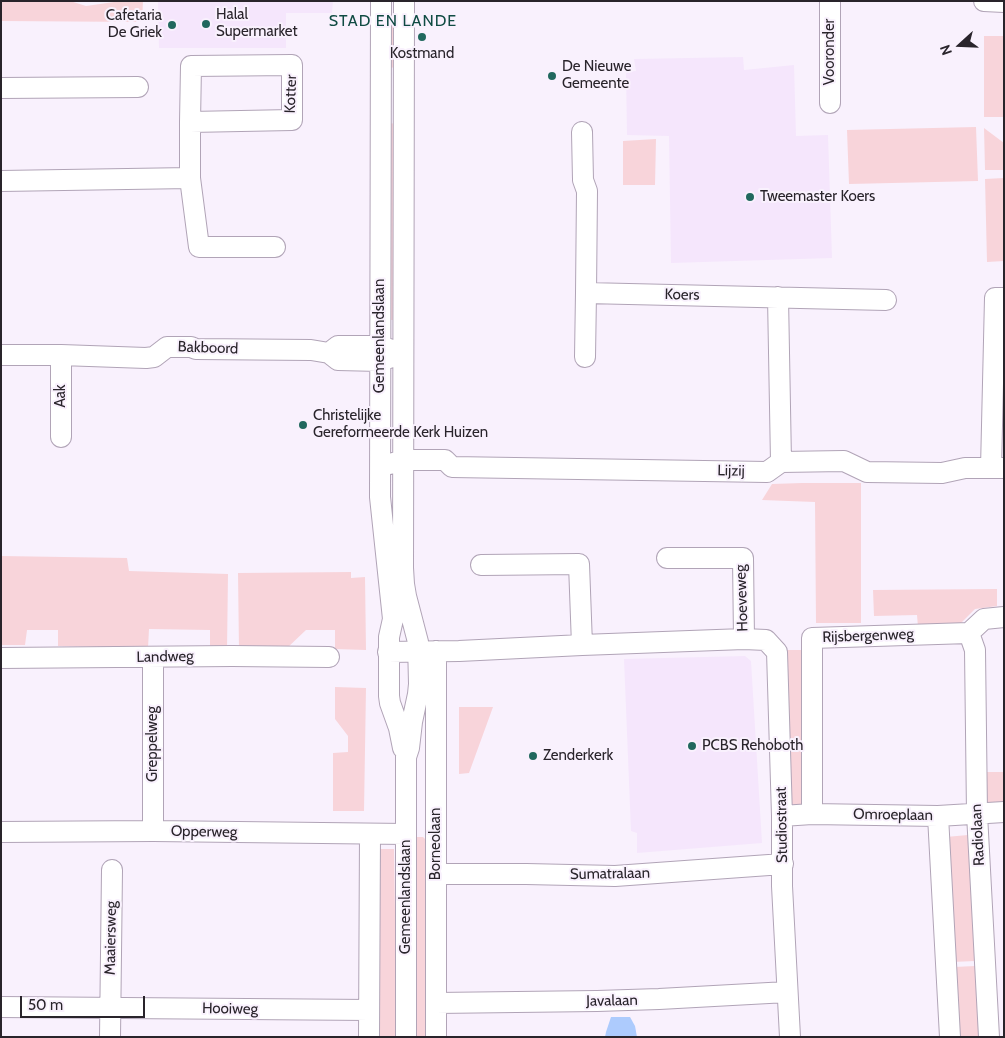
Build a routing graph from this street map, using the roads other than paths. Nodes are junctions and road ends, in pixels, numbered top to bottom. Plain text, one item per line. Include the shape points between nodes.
1 (381, 1) edge
2 (404, 1) edge
3 (830, 1) edge
4 (984, 1) edge
5 (1004, 2) edge
6 (138, 87) dead end
7 (1, 88) edge
8 (830, 103) dead end
9 (190, 122) junction
10 (582, 132) dead end
11 (190, 178) junction
12 (1, 182) edge
13 (275, 247) dead end
14 (586, 293) junction
15 (778, 298) junction
16 (1004, 298) edge
17 (886, 300) dead end
18 (380, 353) junction
19 (403, 353) junction
20 (1, 355) edge
21 (61, 355) junction
22 (585, 357) dead end
23 (61, 437) dead end
24 (781, 462) junction
25 (403, 467) junction
26 (380, 468) junction
27 (997, 468) edge
28 (667, 558) dead end
29 (481, 565) dead end
30 (1004, 617) edge
31 (969, 633) junction
32 (744, 639) junction
33 (582, 645) junction
34 (427, 651) junction
35 (388, 652) junction
36 (329, 657) dead end
37 (1, 658) edge
38 (153, 658) junction
39 (406, 757) junction
40 (1004, 812) edge
41 (812, 814) junction
42 (976, 814) junction
43 (782, 816) junction
44 (938, 816) junction
45 (153, 831) junction
46 (1, 832) edge
47 (370, 834) junction
48 (406, 834) junction
49 (783, 864) junction
50 (112, 870) dead end
51 (436, 874) junction
52 (995, 967) edge
53 (788, 992) junction
54 (436, 1003) junction
55 (1, 1007) edge
56 (110, 1008) junction
57 (369, 1010) junction
58 (110, 1037) edge
59 (369, 1037) edge
60 (406, 1037) edge
61 (436, 1037) edge
62 (790, 1037) edge
63 (950, 1037) edge
64 (989, 1037) edge

1 - 18 street, Gemeenlandslaan
2 - 19 street, Gemeenlandslaan
3 - 8 street, Vooronder
4 - 5 street
6 - 7 street
9 - 9 street, Kotter via 191,66 292,65 292,120
9 - 11 street, Kotter
10 - 14 street via 583,180 587,191
11 - 12 street
11 - 13 street, Kotter via 199,247
14 - 15 street, Koers
14 - 22 street
15 - 17 street, Koers
15 - 24 street
16 - 27 street via 995,298
18 - 19 street, Bakboord
18 - 21 street, Bakboord via 338,360 329,352 308,350 169,347 149,358
18 - 26 street, Gemeenlandslaan
19 - 25 street, Gemeenlandslaan
20 - 21 street, Bakboord
21 - 23 street, Aak
24 - 25 street, Lijzij via 767,472 452,467 445,460
24 - 27 street, Lijzij via 844,461 867,472 942,473 965,468
25 - 26 street, Lijzij
25 - 34 street, Gemeenlandslaan via 404,584 418,642
26 - 35 street, Gemeenlandslaan via 380,503 392,619
28 - 32 street, Hoeveweg via 743,558
29 - 33 street via 579,564
30 - 31 street via 984,619
31 - 41 street, Rijsbergenweg via 812,638
31 - 42 street, Radiolaan via 975,650
32 - 33 street, Hoeveweg
32 - 43 street, Studiostraat via 766,640 777,652
33 - 34 street, Hoeveweg
34 - 35 street, Hoeveweg
34 - 39 street, Gemeenlandslaan
34 - 51 street, Borneolaan
35 - 39 street, Gemeenlandslaan via 390,703
36 - 38 street, Landweg
37 - 38 street, Landweg
38 - 45 street, Greppelweg
39 - 48 street, Gemeenlandslaan
40 - 42 street, Omroeplaan
41 - 43 street, Omroeplaan
41 - 44 street, Omroeplaan
42 - 44 street, Omroeplaan
42 - 52 street, Radiolaan
43 - 49 street, Studiostraat
44 - 63 street
45 - 46 street, Opperweg
45 - 47 street, Opperweg
47 - 48 street, Opperweg
47 - 57 street
48 - 60 street, Gemeenlandslaan
49 - 51 street, Sumatralaan via 615,876
49 - 53 street, Studiostraat
50 - 56 street, Maaiersweg
51 - 54 street, Borneolaan
52 - 64 street, Radiolaan
53 - 54 street, Javalaan via 597,1002
53 - 62 street, Studiostraat
54 - 61 street, Borneolaan
55 - 56 street, Hooiweg
56 - 57 street, Hooiweg
56 - 58 street, Maaiersweg
57 - 59 street

